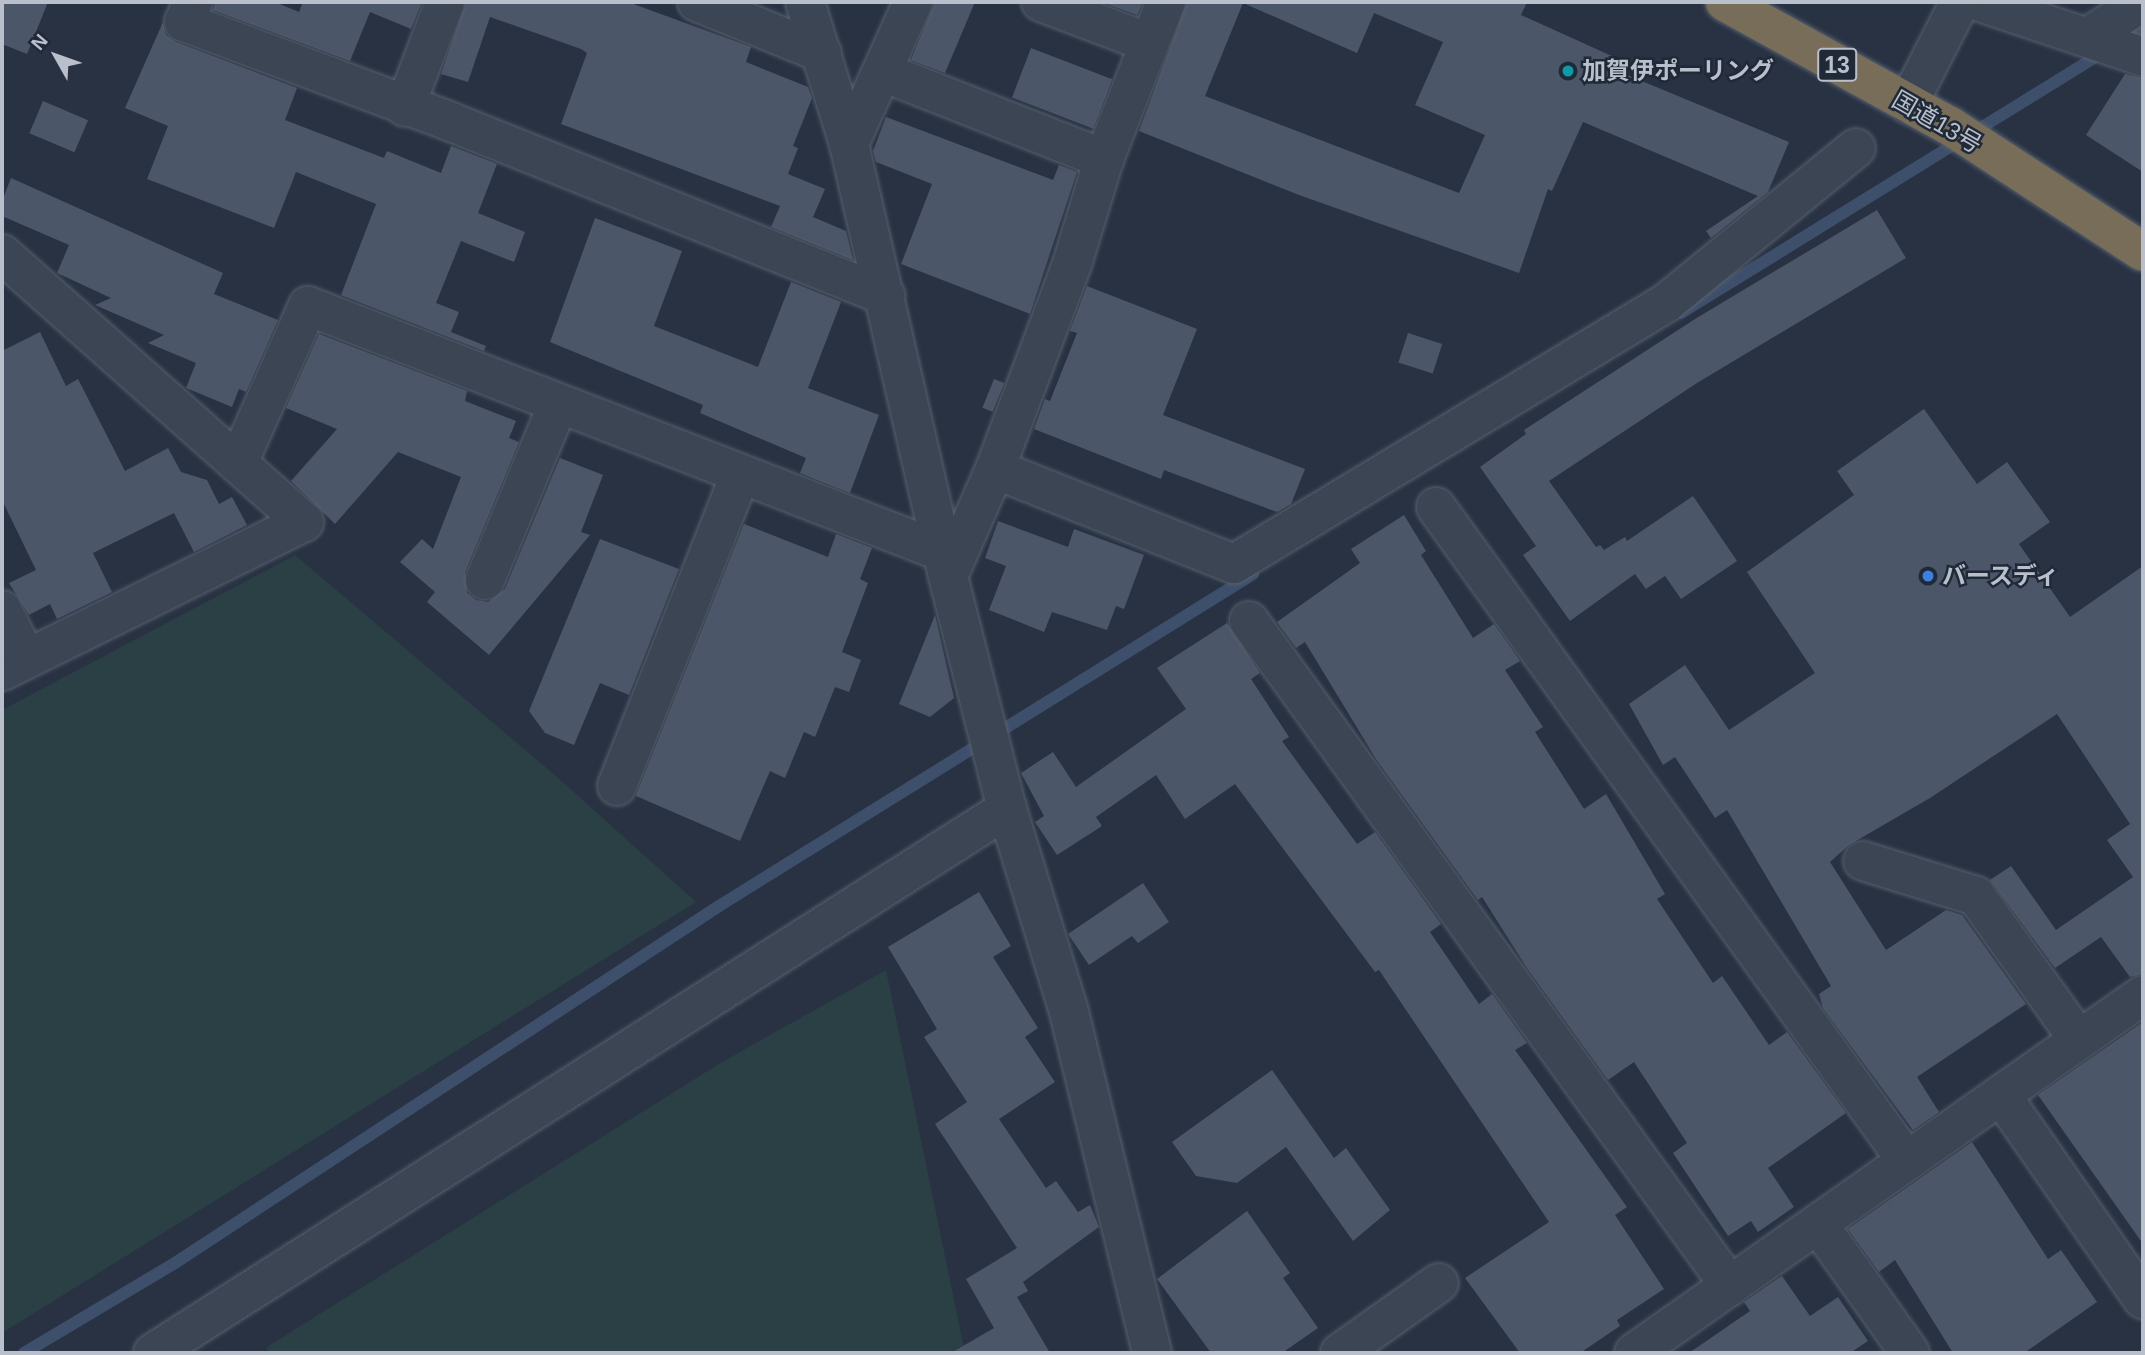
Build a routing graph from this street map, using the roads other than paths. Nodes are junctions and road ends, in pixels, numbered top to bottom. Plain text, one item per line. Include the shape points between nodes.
1 (193, 2) edge
2 (444, 2) edge
3 (697, 2) edge
4 (805, 2) edge
5 (913, 2) edge
6 (1041, 2) edge
7 (1166, 2) edge
8 (1725, 2) edge
9 (1960, 2) edge
10 (1980, 2) edge
11 (2143, 2) edge
12 (2089, 36) junction
13 (1147, 42) junction
14 (822, 53) junction
15 (2141, 56) edge
16 (883, 72) junction
17 (1908, 104) junction
18 (405, 107) junction
19 (849, 144) junction
20 (1856, 148) dead end
21 (1104, 159) junction
22 (2143, 252) edge
23 (2, 254) edge
24 (885, 296) junction
25 (558, 405) junction
26 (238, 463) junction
27 (995, 469) junction
28 (740, 475) junction
29 (1436, 507) dead end
30 (945, 564) junction
31 (485, 580) dead end
32 (2, 610) edge
33 (1249, 621) dead end
34 (14, 665) edge
35 (617, 786) dead end
36 (1007, 809) junction
37 (1863, 861) dead end
38 (2143, 995) edge
39 (2079, 1040) junction
40 (2001, 1095) junction
41 (1907, 1161) junction
42 (1818, 1224) junction
43 (1439, 1283) dead end
44 (1730, 1286) junction
45 (2143, 1299) edge
46 (153, 1353) edge
47 (1152, 1353) edge
48 (1340, 1353) edge
49 (1636, 1353) edge
50 (1910, 1353) edge

1 - 18 street via 184,22
2 - 18 street
3 - 14 street
4 - 14 street
5 - 16 street
6 - 13 street
7 - 13 street
8 - 17 highway, 国道13号 / 13
9 - 17 street
10 - 12 street
11 - 12 street
12 - 15 street
13 - 21 street
14 - 19 street
16 - 19 street
16 - 21 street
17 - 22 highway, 国道13号 / 13 via 1950,126
18 - 24 street
19 - 24 street
20 - 27 street via 1666,303 1234,564
21 - 27 street via 1073,261
23 - 26 street
24 - 30 street
25 - 26 street via 308,306
25 - 28 street
25 - 31 street
26 - 34 street via 304,522
27 - 30 street
28 - 30 street
28 - 35 street
29 - 41 street
30 - 36 street
32 - 34 street
33 - 44 street
36 - 46 street
36 - 47 street via 1068,1009
37 - 39 street via 1976,896
38 - 39 street
39 - 40 street
40 - 41 street
40 - 45 street
41 - 42 street
42 - 44 street
42 - 50 street
43 - 48 street
44 - 49 street

